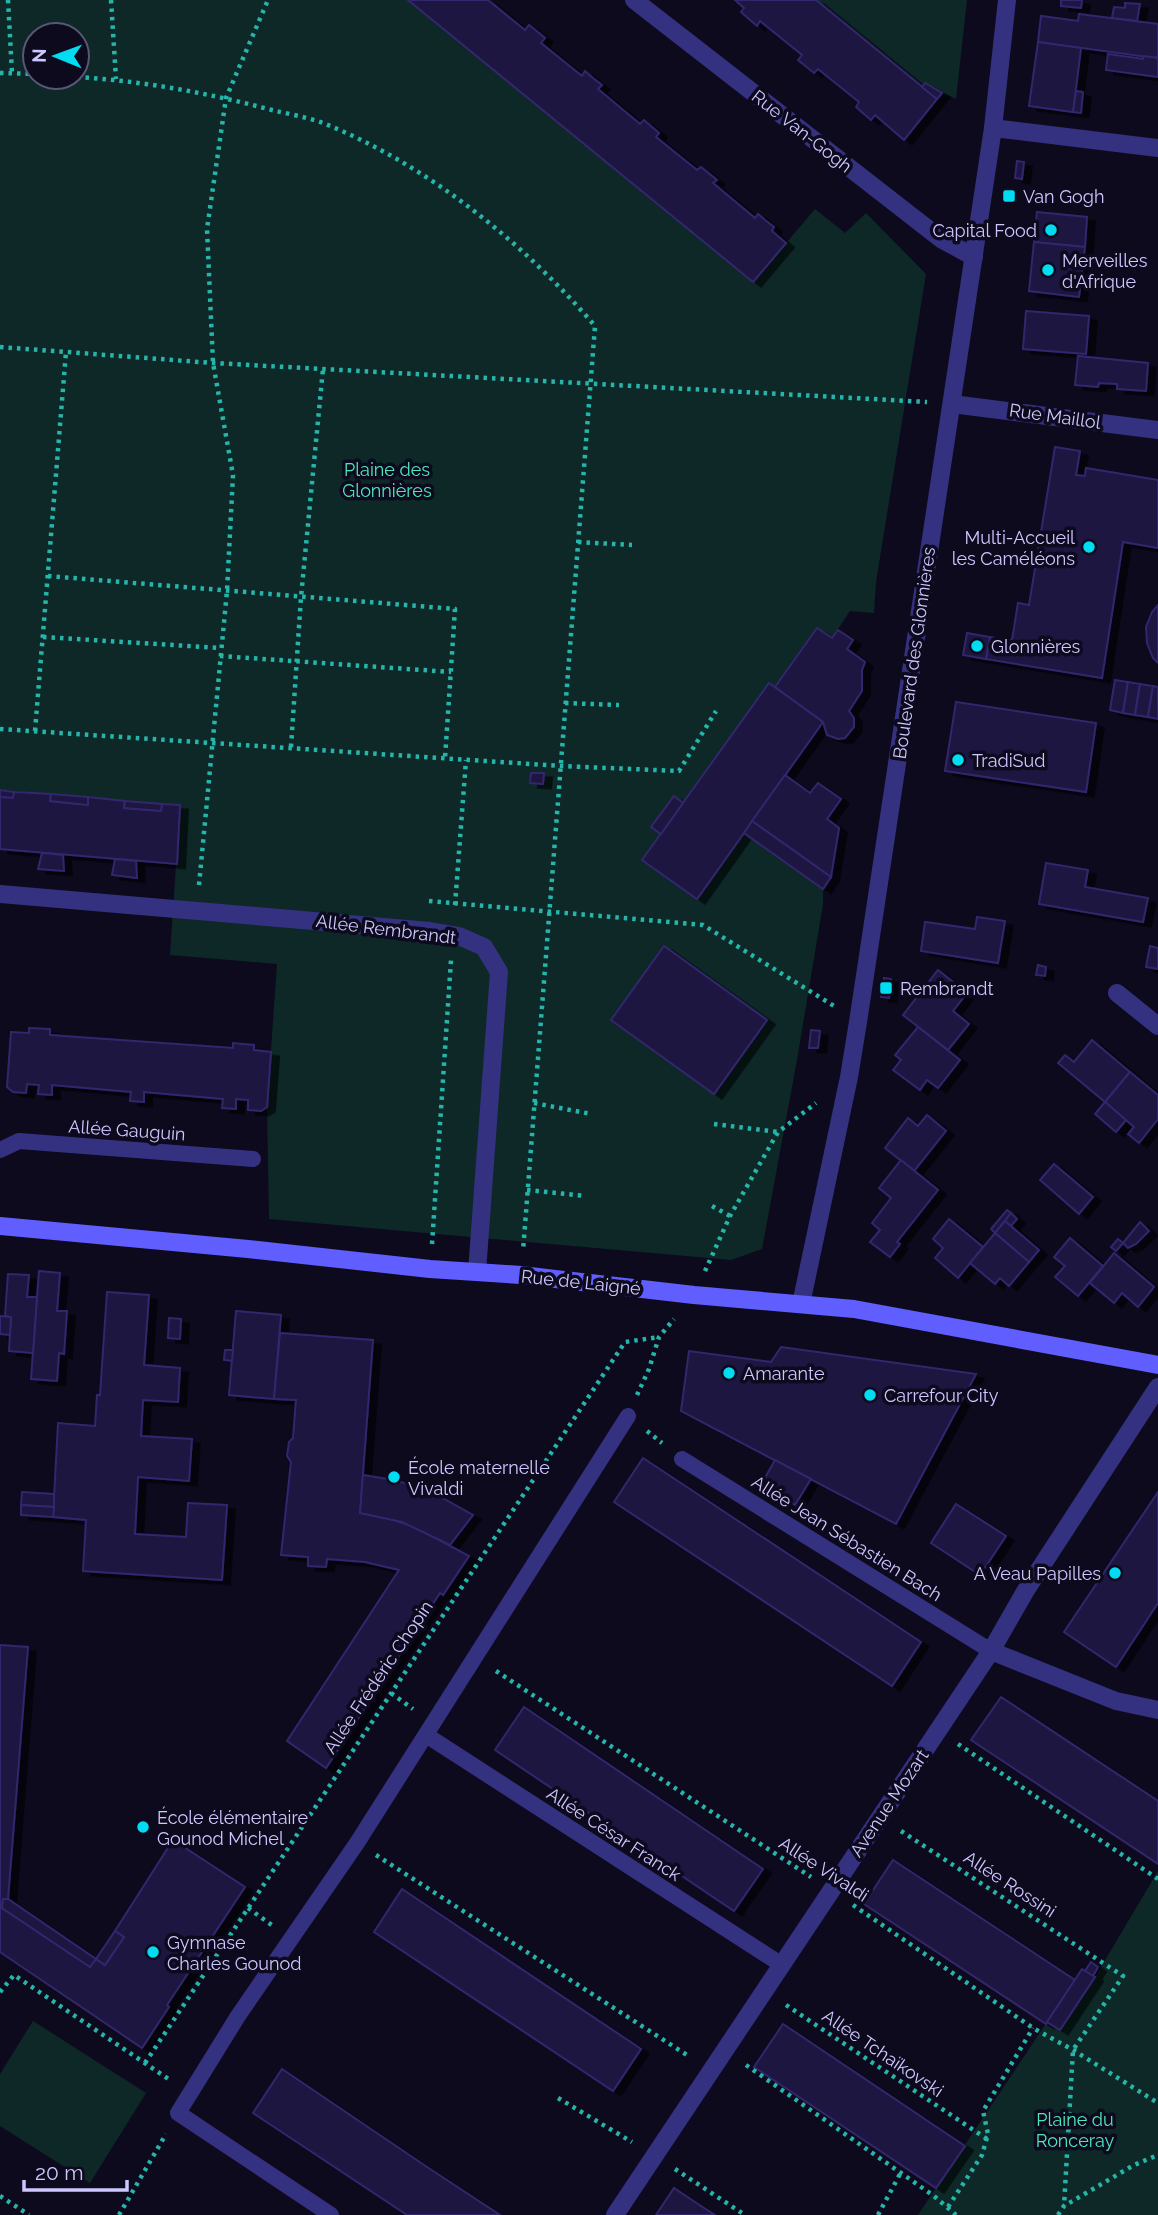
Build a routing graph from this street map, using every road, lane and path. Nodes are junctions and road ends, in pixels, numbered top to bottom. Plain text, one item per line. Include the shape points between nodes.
1 (8, 0) edge
2 (111, 0) edge
3 (268, 0) edge
4 (634, 0) edge
5 (1007, 0) edge
6 (12, 72) junction
7 (0, 73) edge
8 (21, 73) edge
9 (91, 77) edge
10 (116, 79) junction
11 (226, 98) junction
12 (993, 128) junction
13 (1158, 148) edge
14 (974, 257) junction
15 (0, 347) edge
16 (66, 352) junction
17 (213, 363) junction
18 (323, 369) junction
19 (590, 384) junction
20 (952, 404) junction
21 (1158, 430) edge
22 (578, 542) junction
23 (632, 545) dead end
24 (48, 576) junction
25 (227, 591) junction
26 (301, 597) junction
27 (43, 637) junction
28 (221, 648) junction
29 (220, 656) junction
30 (296, 662) junction
31 (451, 672) junction
32 (565, 702) junction
33 (619, 705) dead end
34 (716, 710) dead end
35 (0, 729) edge
36 (36, 731) junction
37 (211, 742) junction
38 (291, 747) junction
39 (445, 758) junction
40 (466, 760) junction
41 (561, 766) junction
42 (199, 882) junction
43 (213, 883) dead end
44 (0, 894) edge
45 (428, 901) dead end
46 (455, 904) junction
47 (197, 911) junction
48 (549, 912) junction
49 (453, 935) junction
50 (1117, 993) dead end
51 (858, 1022) junction
52 (1158, 1026) edge
53 (849, 1077) junction
54 (534, 1103) junction
55 (592, 1114) dead end
56 (714, 1124) dead end
57 (778, 1132) junction
58 (0, 1150) edge
59 (253, 1159) dead end
60 (527, 1190) junction
61 (586, 1196) dead end
62 (712, 1206) dead end
63 (730, 1216) junction
64 (0, 1226) edge
65 (430, 1269) junction
66 (477, 1272) junction
67 (521, 1275) junction
68 (694, 1295) junction
69 (801, 1304) junction
70 (659, 1336) junction
71 (1158, 1365) edge
72 (1158, 1387) edge
73 (635, 1399) dead end
74 (628, 1416) joint
75 (682, 1459) joint
76 (991, 1651) junction
77 (475, 1657) junction
78 (1158, 1710) edge
79 (938, 1730) junction
80 (426, 1735) junction
81 (880, 1817) junction
82 (357, 1843) junction
83 (1158, 1879) edge
84 (831, 1891) junction
85 (782, 1965) junction
86 (765, 1990) junction
87 (0, 1992) edge
88 (1033, 2028) junction
89 (725, 2050) junction
90 (1073, 2050) junction
91 (145, 2063) junction
92 (711, 2070) junction
93 (558, 2098) dead end
94 (1158, 2103) edge
95 (178, 2113) junction
96 (986, 2139) junction
97 (1158, 2155) edge
98 (654, 2156) junction
99 (900, 2174) junction
100 (0, 2196) edge
101 (1064, 2206) junction
102 (948, 2207) junction
103 (29, 2215) edge
104 (119, 2215) edge
105 (331, 2215) edge
106 (615, 2215) edge
107 (745, 2215) edge
108 (878, 2215) edge
109 (956, 2215) edge
110 (1058, 2215) edge

1 - 6 path
2 - 10 path
3 - 11 path
4 - 14 street, Rue Van-Gogh via 941,239
5 - 12 street, Boulevard des Glonnières
6 - 7 path
6 - 8 path
9 - 10 path
10 - 11 path
11 - 17 path via 207,229
11 - 19 path via 322,123 412,167 525,252 595,326
12 - 13 street
12 - 14 street, Boulevard des Glonnières
14 - 20 street, Boulevard des Glonnières
15 - 16 path
16 - 17 path
16 - 24 path
17 - 18 path
17 - 25 path via 233,475
18 - 19 path
18 - 26 path
19 - 20 path
19 - 22 path
20 - 21 street, Rue Maillol
20 - 51 street, Boulevard des Glonnières
22 - 23 path
22 - 32 path
24 - 25 path
24 - 27 path
25 - 26 path
25 - 28 path
26 - 30 path
26 - 31 path via 455,609
27 - 28 path
27 - 36 path
28 - 29 path
29 - 30 path
29 - 37 path
30 - 31 path
30 - 38 path
31 - 39 path
32 - 33 path
32 - 41 path
34 - 41 path via 679,771
35 - 36 path
36 - 37 path
37 - 38 path
37 - 42 path
38 - 39 path
39 - 40 path
40 - 41 path
40 - 46 path
41 - 48 path
42 - 43 path
42 - 47 path
44 - 47 street, Allée Rembrandt
45 - 46 path
46 - 48 path
46 - 49 path
47 - 49 street, Allée Rembrandt
48 - 51 path via 703,925
48 - 54 path
49 - 65 path
49 - 66 street, Allée Rembrandt via 484,947 499,972
50 - 52 street
51 - 53 street, Boulevard des Glonnières
53 - 57 path
53 - 69 street, Boulevard des Glonnières
54 - 55 path
54 - 60 path
56 - 57 path
57 - 63 path
58 - 59 lane, Allée Gauguin via 19,1141
60 - 61 path
60 - 67 path
62 - 63 path
63 - 68 path
64 - 65 street, Rue de Laigné
65 - 66 street, Rue de Laigné
66 - 67 street, Rue de Laigné
67 - 68 street, Rue de Laigné
68 - 69 street, Rue de Laigné
68 - 70 path
69 - 71 street, Rue de Laigné via 854,1309
70 - 73 path
70 - 91 path, Allée Frédéric Chopin via 625,1342
72 - 76 street, Avenue Mozart
74 - 75 path
74 - 77 lane
75 - 76 lane, Allée Jean Sébastien Bach
76 - 78 street via 1116,1701
76 - 79 street, Avenue Mozart
77 - 80 lane
77 - 84 path, Allée Vivaldi
79 - 81 street, Avenue Mozart
79 - 83 path
80 - 82 lane
80 - 85 lane, Allée César Franck
81 - 84 street, Avenue Mozart
81 - 90 path, Allée Rossini via 1123,1976
82 - 92 path
82 - 95 lane via 238,2016
84 - 85 street, Avenue Mozart
84 - 88 path, Allée Vivaldi
85 - 86 street, Avenue Mozart
86 - 89 street, Avenue Mozart
86 - 96 path, Allée Tchaïkovski
87 - 91 path via 14,1975
88 - 90 path, Allée Vivaldi
88 - 96 path via 983,2111
89 - 92 street, Avenue Mozart
89 - 99 path
90 - 94 path, Allée Vivaldi
90 - 101 path
91 - 95 path via 170,2080 161,2100
92 - 98 street, Avenue Mozart
93 - 98 path
95 - 104 path
95 - 105 lane
96 - 102 path via 982,2155
97 - 101 path
98 - 106 street, Avenue Mozart
98 - 107 path
99 - 102 path
99 - 108 path
100 - 103 path
101 - 110 path
102 - 109 path

